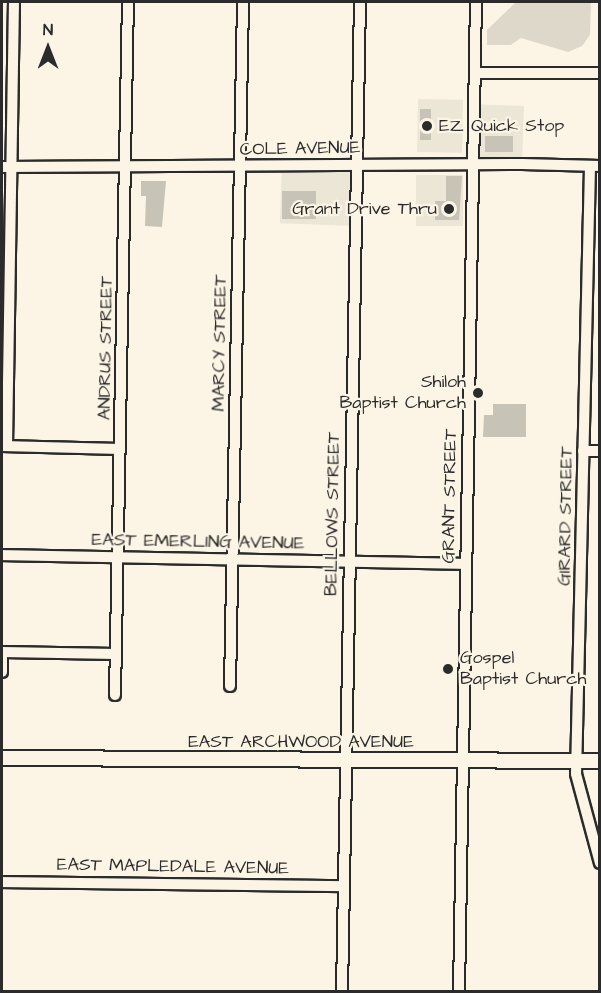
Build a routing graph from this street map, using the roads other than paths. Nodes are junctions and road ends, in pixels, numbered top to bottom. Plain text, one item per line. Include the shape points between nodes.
1 (14, 2) edge
2 (129, 2) edge
3 (243, 2) edge
4 (360, 2) edge
5 (476, 2) edge
6 (475, 73) junction
7 (600, 73) edge
8 (357, 164) junction
9 (474, 164) junction
10 (126, 166) junction
11 (240, 166) junction
12 (7, 167) edge
13 (595, 167) edge
14 (4, 446) edge
15 (120, 449) junction
16 (584, 451) junction
17 (600, 451) edge
18 (2, 555) edge
19 (118, 557) junction
20 (232, 559) junction
21 (349, 562) junction
22 (466, 564) junction
23 (2, 652) edge
24 (116, 654) junction
25 (2, 672) edge
26 (230, 686) dead end
27 (115, 694) dead end
28 (2, 758) edge
29 (346, 760) junction
30 (462, 760) junction
31 (576, 761) junction
32 (600, 761) edge
33 (600, 863) edge
34 (2, 882) edge
35 (344, 886) junction
36 (342, 992) edge
37 (459, 992) edge

1 - 12 street
2 - 10 street, ANDRUS STREET
3 - 11 street, MARCY STREET
4 - 8 street, BELLOWS STREET
5 - 6 street, GRANT STREET
6 - 7 street
6 - 9 street, GRANT STREET
8 - 9 street, COLE AVENUE
8 - 11 street, COLE AVENUE
8 - 21 street, BELLOWS STREET
9 - 13 street, COLE AVENUE
9 - 22 street, GRANT STREET
10 - 11 street, COLE AVENUE
10 - 12 street, COLE AVENUE
10 - 15 street, ANDRUS STREET
11 - 20 street, MARCY STREET
12 - 14 street
13 - 16 street, GIRARD STREET
14 - 15 street
15 - 19 street, ANDRUS STREET
16 - 17 street
16 - 31 street, GIRARD STREET
18 - 19 street, EAST EMERLING AVENUE
19 - 20 street, EAST EMERLING AVENUE
19 - 24 street, ANDRUS STREET
20 - 21 street, EAST EMERLING AVENUE
20 - 26 street, MARCY STREET
21 - 22 street, EAST EMERLING AVENUE
21 - 29 street, BELLOWS STREET
22 - 30 street, GRANT STREET
23 - 24 street
23 - 25 street
24 - 27 street, ANDRUS STREET
28 - 29 main road, EAST ARCHWOOD AVENUE
29 - 30 main road, EAST ARCHWOOD AVENUE
29 - 35 street, BELLOWS STREET
30 - 31 main road, EAST ARCHWOOD AVENUE
30 - 37 street, GRANT STREET
31 - 32 main road, EAST ARCHWOOD AVENUE
31 - 33 street, GIRARD STREET
34 - 35 street, EAST MAPLEDALE AVENUE
35 - 36 street, BELLOWS STREET

